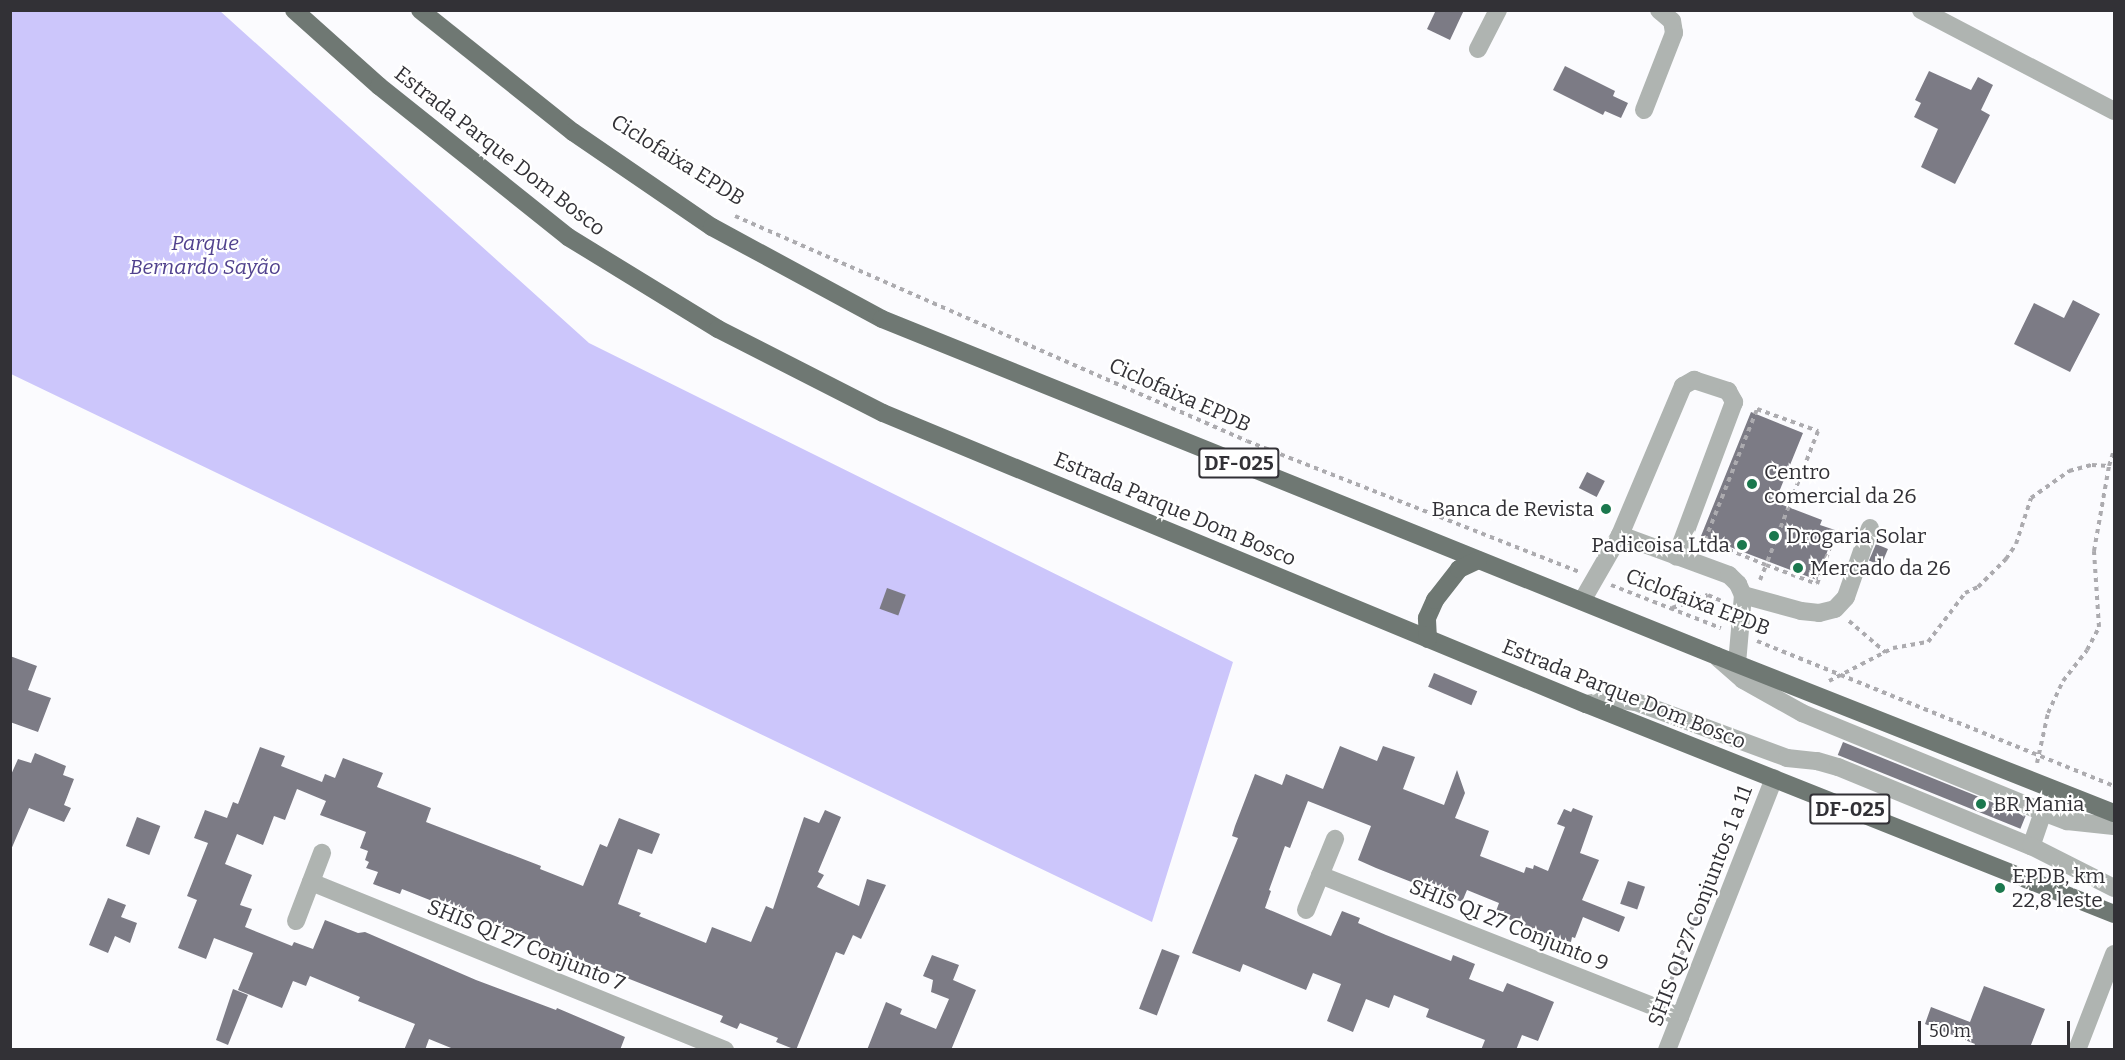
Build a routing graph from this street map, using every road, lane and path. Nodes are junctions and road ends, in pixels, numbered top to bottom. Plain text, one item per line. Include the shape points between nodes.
1 (294, 10) edge
2 (420, 10) edge
3 (1498, 10) edge
4 (1659, 10) edge
5 (1921, 10) edge
6 (1478, 49) dead end
7 (1644, 111) dead end
8 (2115, 111) edge
9 (728, 213) dead end
10 (2115, 450) edge
11 (2109, 466) junction
12 (1870, 528) dead end
13 (1835, 533) dead end
14 (1620, 536) junction
15 (1676, 556) junction
16 (1478, 560) junction
17 (1766, 565) junction
18 (1595, 578) junction
19 (1748, 597) junction
20 (1582, 601) junction
21 (1835, 609) junction
22 (1738, 634) junction
23 (1428, 639) junction
24 (1885, 652) junction
25 (1717, 656) junction
26 (1737, 663) junction
27 (1841, 674) junction
28 (1811, 693) junction
29 (1586, 704) junction
30 (1774, 778) junction
31 (2033, 780) junction
32 (2115, 786) edge
33 (2043, 812) junction
34 (2115, 813) edge
35 (2115, 826) edge
36 (1335, 839) dead end
37 (2031, 846) junction
38 (322, 853) dead end
39 (1320, 875) junction
40 (311, 882) junction
41 (2115, 888) edge
42 (1306, 910) dead end
43 (2115, 914) edge
44 (296, 921) dead end
45 (2115, 954) edge
46 (1680, 1017) junction
47 (725, 1050) edge
48 (1667, 1050) edge
49 (2077, 1050) edge

1 - 23 main road, Estrada Parque Dom Bosco / DF-025 via 379,86 568,237 718,329 883,413
2 - 16 main road, DF-025 via 573,132 712,227 882,319
3 - 6 street
4 - 7 street via 1672,21 1674,33
5 - 8 street
9 - 18 path, Ciclofaixa EPDB via 1247,441
10 - 11 path
11 - 24 path via 2091,465 2069,471 2039,491 2031,498 2016,544 2006,559 1978,587 1965,592 1928,642
11 - 31 path via 2094,551 2099,627 2063,681 2048,713
12 - 21 street via 1846,597
13 - 17 path via 1817,584
14 - 15 street
14 - 15 street via 1683,386 1694,380 1728,391 1734,402
14 - 18 street
15 - 19 street via 1729,575
16 - 20 main road, DF-025
16 - 23 main road via 1459,569 1435,600 1428,618
17 - 17 path via 1706,540 1757,409 1818,432
17 - 19 path
18 - 20 street
18 - 22 path, Ciclofaixa EPDB
19 - 21 street via 1800,611 1819,613
19 - 22 street
20 - 25 main road, DF-025
21 - 24 path
22 - 26 street
22 - 27 path, Ciclofaixa EPDB
23 - 29 main road, Estrada Parque Dom Bosco / DF-025
24 - 27 path
25 - 26 main road, DF-025
25 - 33 street via 1743,680 1802,713
26 - 28 main road, DF-025
27 - 28 path
27 - 32 path, Ciclofaixa EPDB
28 - 31 main road, DF-025
29 - 30 main road, Estrada Parque Dom Bosco / DF-025
29 - 37 street via 1614,699 1636,702 1787,758 1838,767
30 - 43 main road, Estrada Parque Dom Bosco / DF-025
30 - 46 street, SHIS QI 27 Conjuntos 1 a 11
31 - 34 main road, DF-025
33 - 35 street via 2067,821
33 - 37 street
36 - 39 street
37 - 41 street
38 - 40 street
39 - 42 street
39 - 46 street, SHIS QI 27 Conjunto 9
40 - 44 street
40 - 47 street, SHIS QI 27 Conjunto 7
45 - 49 street
46 - 48 street, SHIS QI 27 Conjuntos 1 a 11

